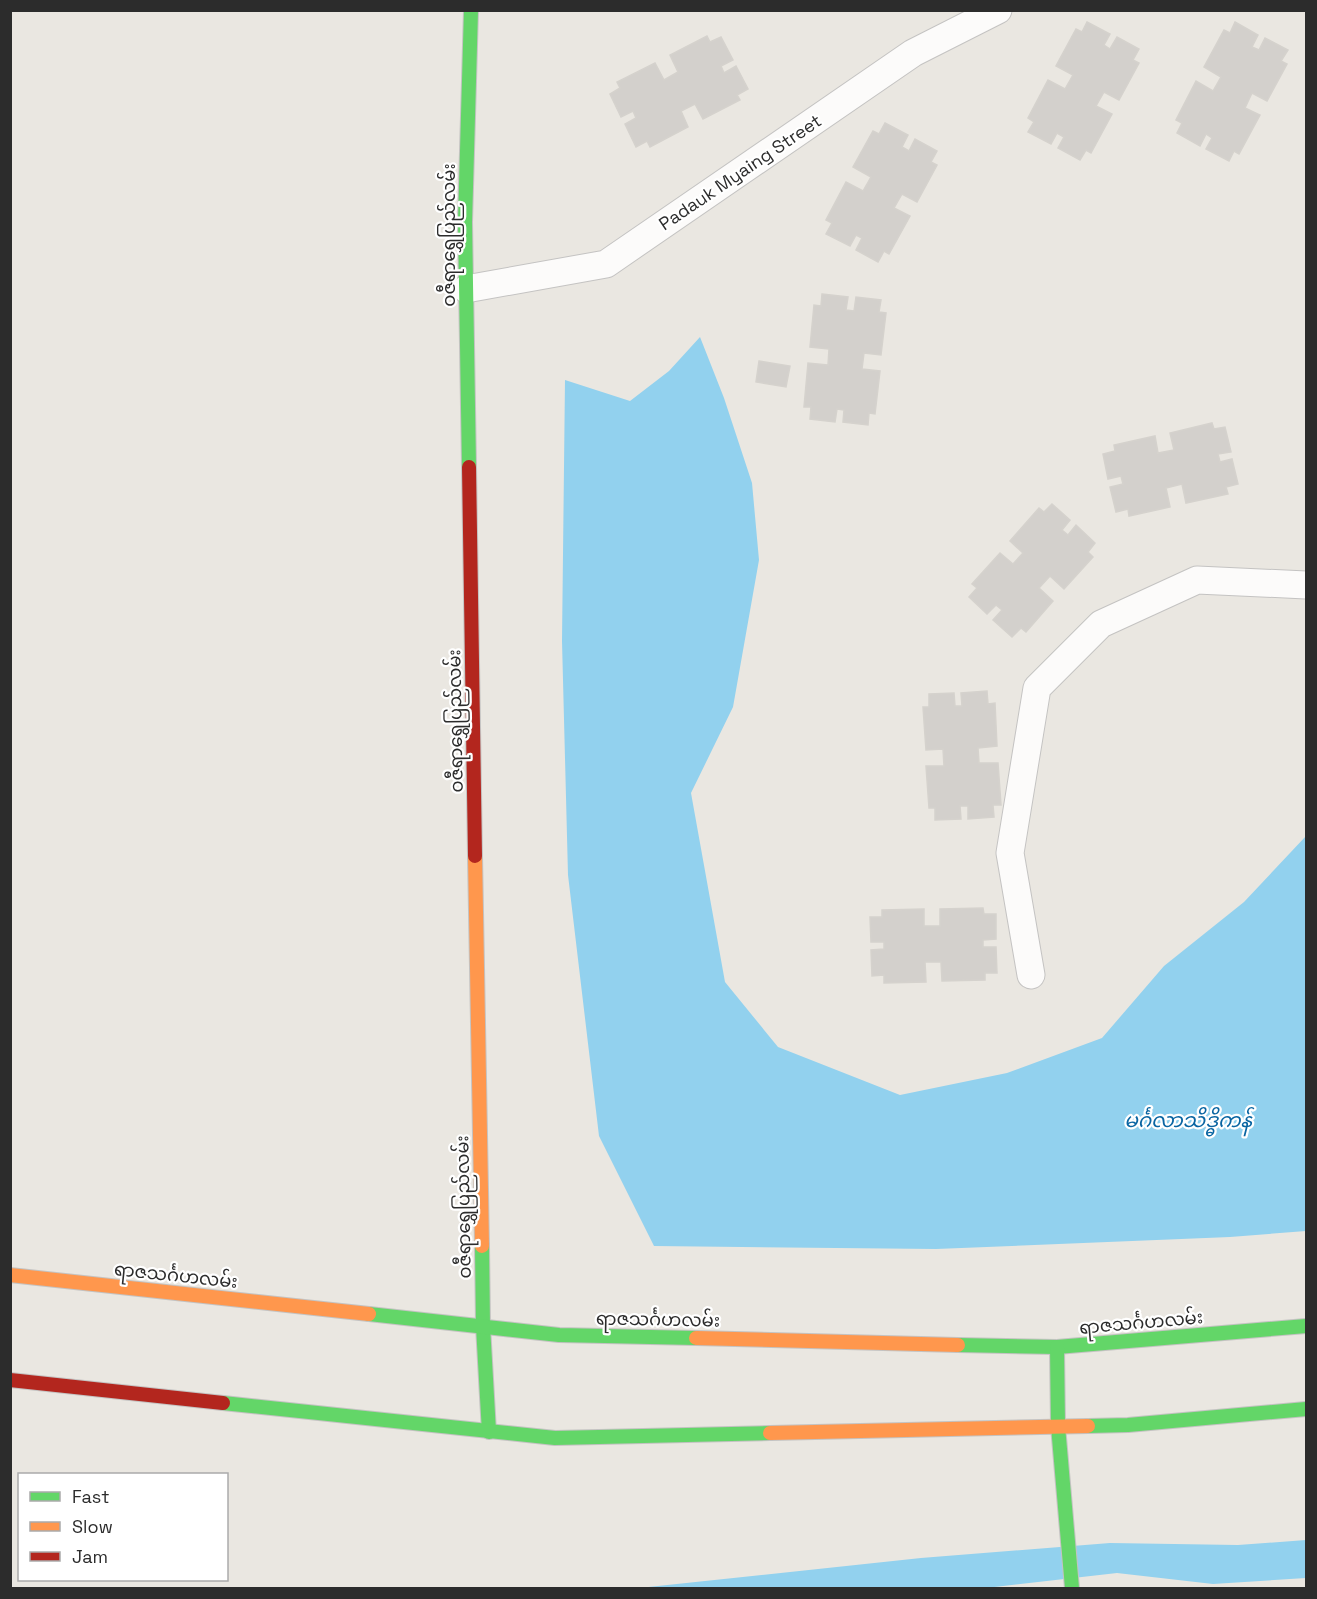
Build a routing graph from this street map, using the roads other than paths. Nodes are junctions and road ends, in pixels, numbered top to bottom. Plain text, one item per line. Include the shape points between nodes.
1 (471, 10) edge
2 (998, 10) edge
3 (466, 289) junction
4 (1306, 585) edge
5 (1031, 975) dead end
6 (10, 1275) edge
7 (483, 1326) junction
8 (1306, 1326) edge
9 (1057, 1347) junction
10 (10, 1380) edge
11 (1306, 1409) edge
12 (1058, 1426) junction
13 (489, 1432) junction
14 (1072, 1587) edge

1 - 3 main road, ဝဇီရာရွှေပြည်လမ်း
2 - 3 street, Padauk Myaing Street via 913,53 606,264
3 - 7 main road, ဝဇီရာရွှေပြည်လမ်း
4 - 5 street via 1197,580 1101,624 1037,687 1010,853
6 - 7 main road, ရာဇသင်္ဂဟလမ်း
7 - 9 main road, ရာဇသင်္ဂဟလမ်း via 559,1335
7 - 13 main road, ဝဇီရာရွှေပြည်လမ်း
8 - 9 main road, ရာဇသင်္ဂဟလမ်း
9 - 12 main road
10 - 13 main road
11 - 12 main road via 1128,1425
12 - 13 main road via 555,1438
12 - 14 main road

